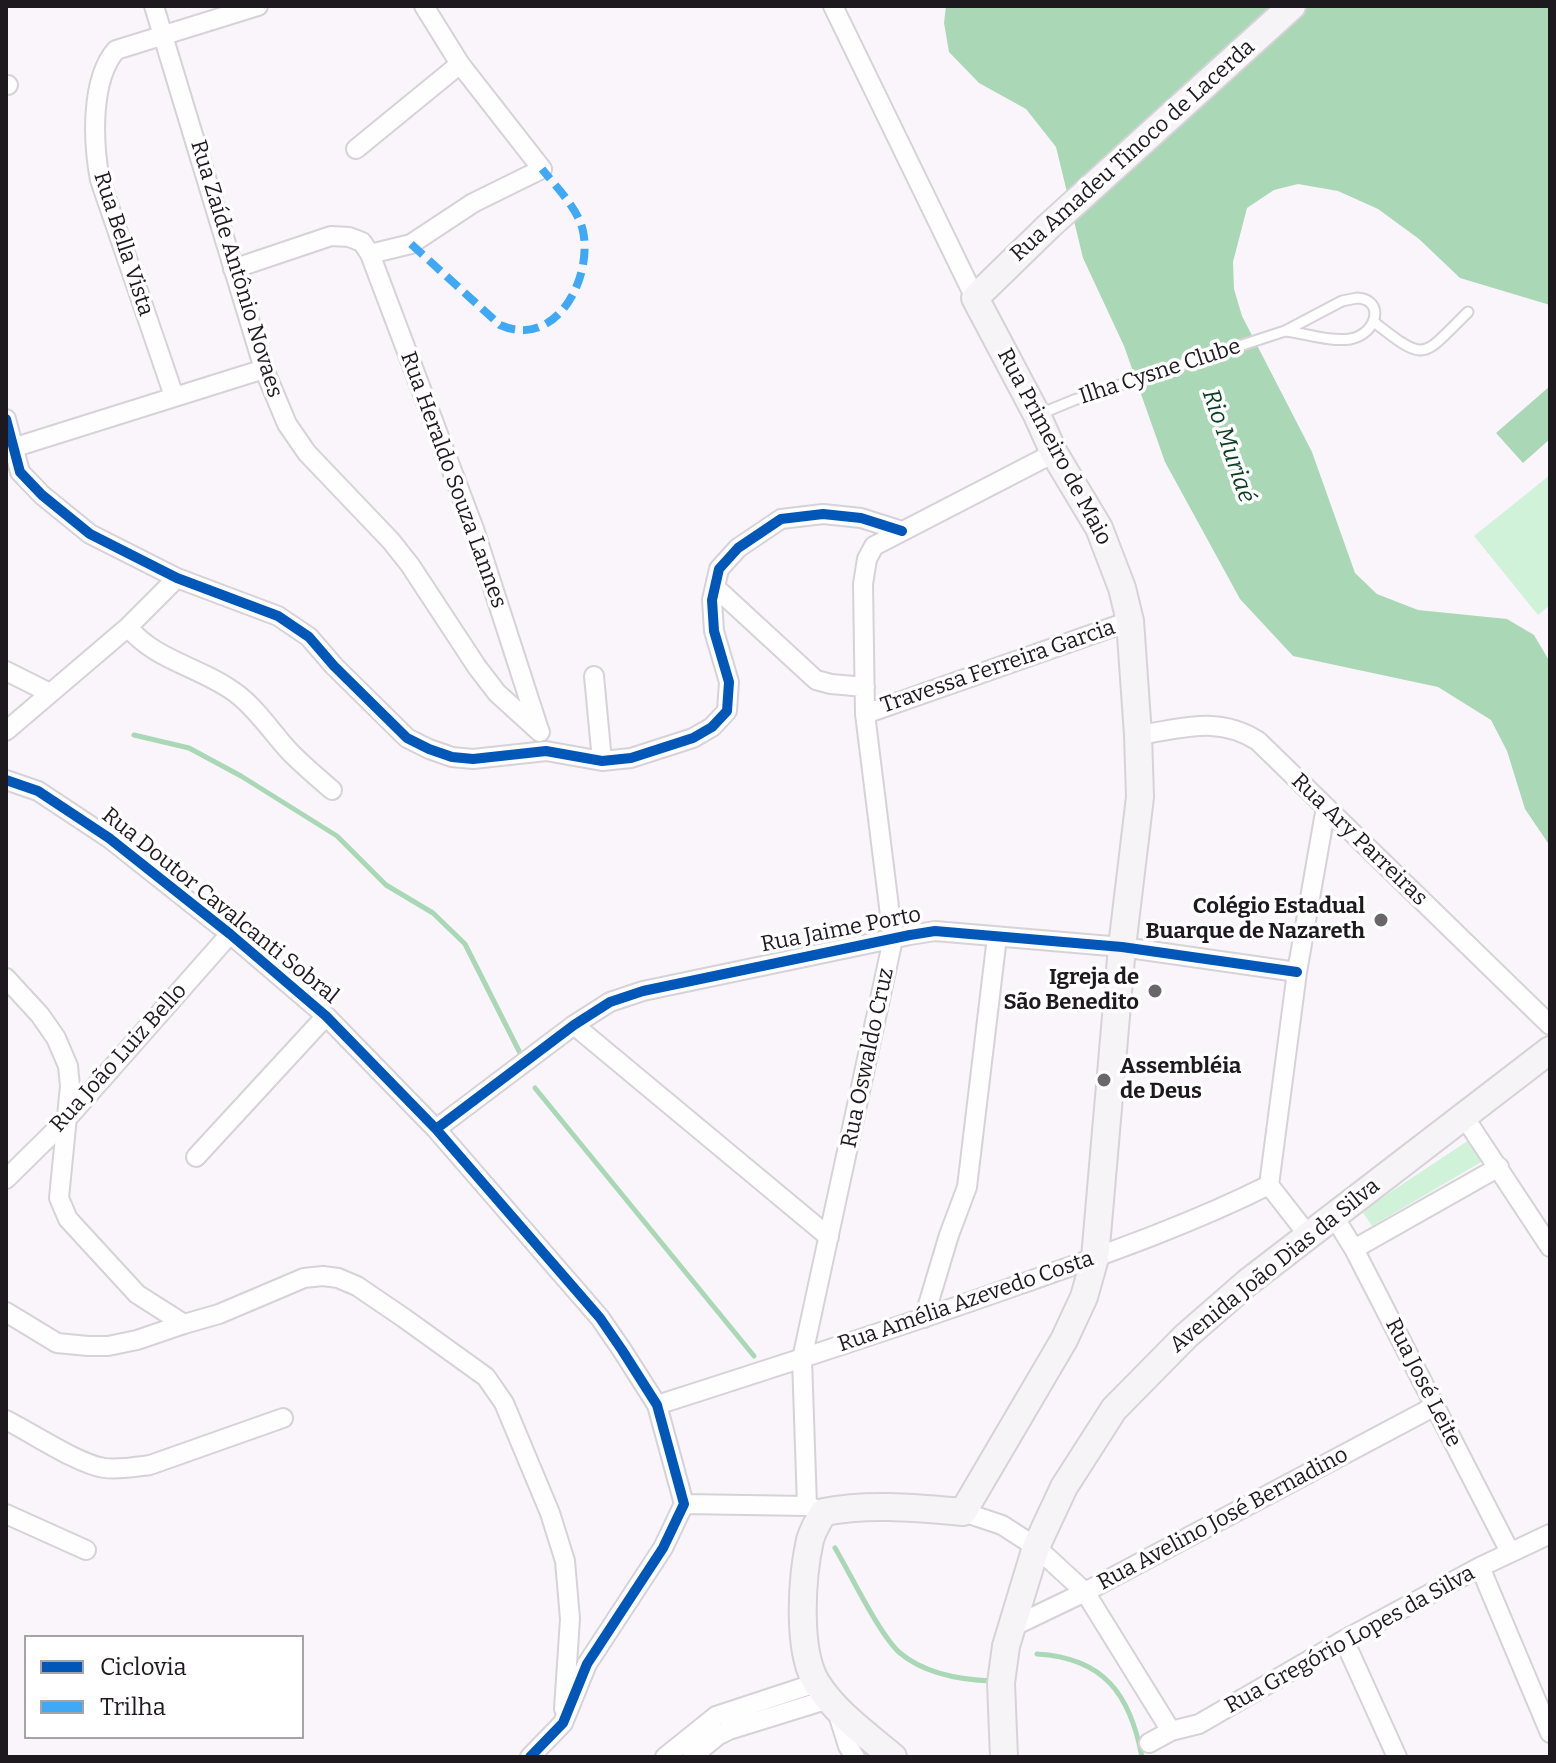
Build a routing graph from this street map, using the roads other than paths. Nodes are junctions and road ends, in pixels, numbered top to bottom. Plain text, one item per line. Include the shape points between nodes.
1 (154, 6) edge
2 (258, 6) edge
3 (424, 6) edge
4 (833, 6) edge
5 (1292, 6) edge
6 (164, 34) junction
7 (460, 64) junction
8 (356, 149) dead end
9 (370, 254) junction
10 (233, 269) junction
11 (975, 298) junction
12 (1468, 312) dead end
13 (1374, 322) junction
14 (1285, 331) junction
15 (264, 369) junction
16 (174, 396) junction
17 (1037, 415) junction
18 (6, 419) edge
19 (9, 449) edge
20 (1054, 453) junction
21 (902, 531) junction
22 (177, 578) junction
23 (715, 587) junction
24 (1130, 621) junction
25 (128, 627) junction
26 (6, 671) edge
27 (594, 676) dead end
28 (865, 687) junction
29 (50, 693) junction
30 (865, 714) junction
31 (6, 731) edge
32 (540, 732) junction
33 (1138, 735) junction
34 (546, 751) junction
35 (602, 761) junction
36 (6, 780) edge
37 (332, 790) dead end
38 (1326, 807) junction
39 (230, 934) junction
40 (997, 937) junction
41 (893, 939) junction
42 (1122, 947) junction
43 (1297, 972) junction
44 (6, 978) edge
45 (326, 1016) junction
46 (574, 1025) junction
47 (1550, 1025) edge
48 (1550, 1050) edge
49 (1463, 1115) junction
50 (65, 1121) junction
51 (436, 1129) junction
52 (196, 1157) dead end
53 (1499, 1167) junction
54 (6, 1179) edge
55 (1269, 1185) junction
56 (1333, 1215) junction
57 (1308, 1235) junction
58 (829, 1237) junction
59 (1550, 1247) edge
60 (1354, 1249) junction
61 (1095, 1258) junction
62 (6, 1312) edge
63 (924, 1318) junction
64 (184, 1324) junction
65 (802, 1359) junction
66 (657, 1405) junction
67 (1435, 1406) junction
68 (283, 1418) dead end
69 (6, 1420) edge
70 (684, 1504) junction
71 (816, 1509) junction
72 (963, 1512) junction
73 (6, 1514) edge
74 (1550, 1534) edge
75 (1036, 1547) junction
76 (86, 1550) dead end
77 (1510, 1552) junction
78 (1480, 1567) junction
79 (1085, 1592) junction
80 (1010, 1628) junction
81 (1344, 1640) junction
82 (827, 1697) junction
83 (1544, 1705) edge
84 (563, 1723) junction
85 (1171, 1731) junction
86 (1550, 1733) edge
87 (1149, 1743) dead end
88 (530, 1757) edge
89 (665, 1757) edge
90 (692, 1757) edge
91 (855, 1757) edge
92 (893, 1757) edge
93 (1004, 1757) edge
94 (1397, 1757) edge

1 - 6 street, Rua Zaíde Antônio Novaes
2 - 6 street, Rua Bella Vista
3 - 7 street
4 - 11 street, Rua Primeiro de Maio
5 - 11 main road, Rua Amadeu Tinoco de Lacerda
6 - 10 street, Rua Zaíde Antônio Novaes
6 - 16 street, Rua Bella Vista via 126,45 109,58 98,89 95,154 109,210
7 - 8 street
7 - 9 street via 542,169 473,203 411,244
9 - 10 street via 362,242 331,236
9 - 32 street, Rua Heraldo Souza Lannes via 474,529
10 - 15 street, Rua Zaíde Antônio Novaes
11 - 17 main road, Rua Primeiro de Maio
12 - 13 lane via 1434,346 1420,351 1405,347
13 - 14 lane, Ilha Cysne Clube via 1367,333 1350,339
13 - 14 lane, Ilha Cysne Clube via 1369,303 1357,298
14 - 17 lane, Ilha Cysne Clube
15 - 16 street
15 - 32 street, Rua Zaíde Antônio Novaes via 287,424 307,453 391,541 497,693
16 - 19 street
17 - 20 main road, Rua Primeiro de Maio
18 - 19 street
19 - 22 street via 30,484 90,534
20 - 21 street
20 - 24 main road, Rua Primeiro de Maio via 1099,528
21 - 23 street via 861,518 823,514 781,519 738,548 719,569
21 - 28 street, Rua Oswaldo Cruz via 874,546 867,559
22 - 25 street
22 - 34 street via 265,611 309,637 398,730 429,749 473,759
23 - 28 street via 816,680
23 - 35 street via 714,631 729,682 727,711 712,727 678,744
24 - 30 street, Travessa Ferreira Garcia
24 - 33 main road, Rua Primeiro de Maio
25 - 29 street
25 - 37 street via 156,650 240,696
26 - 29 street
27 - 35 street
28 - 30 street, Rua Oswaldo Cruz
29 - 31 street
30 - 41 street, Rua Oswaldo Cruz
32 - 34 street, Rua Heraldo Souza Lannes
33 - 38 street, Rua Ary Parreiras via 1212,725 1237,729 1258,741
33 - 42 main road, Rua Primeiro de Maio via 1140,797
34 - 35 street
36 - 39 street, Rua Doutor Cavalcanti Sobral via 38,791 109,838
38 - 43 street
38 - 47 street, Rua Ary Parreiras
39 - 45 street, Rua Doutor Cavalcanti Sobral
39 - 50 street, Rua João Luiz Bello
40 - 41 street, Rua Jaime Porto via 935,931
40 - 42 street, Rua Jaime Porto
40 - 63 street via 967,1187
41 - 46 street, Rua Jaime Porto via 643,991 610,1002
41 - 58 street, Rua Oswaldo Cruz
42 - 43 street, Rua Jaime Porto
42 - 61 main road, Rua Primeiro de Maio
43 - 55 street
44 - 50 street via 40,1015 68,1066
45 - 51 street, Rua Doutor Cavalcanti Sobral
45 - 52 street
46 - 51 street, Rua Jaime Porto
46 - 58 street
48 - 49 main road, Avenida João Dias da Silva
49 - 53 street
49 - 56 main road, Avenida João Dias da Silva
50 - 54 street, Rua João Luiz Bello
50 - 64 street via 59,1198 68,1219 137,1294
51 - 66 street, Rua Doutor Cavalcanti Sobral via 600,1318
53 - 59 street
53 - 60 street
55 - 57 street
55 - 61 street, Rua Amélia Azevedo Costa
56 - 57 main road, Avenida João Dias da Silva
56 - 60 street, Rua José Leite
57 - 75 main road, Avenida João Dias da Silva via 1186,1336 1114,1409 1064,1487
58 - 65 street, Rua Oswaldo Cruz
60 - 67 street, Rua José Leite
61 - 63 street, Rua Amélia Azevedo Costa
61 - 72 main road, Rua Primeiro de Maio via 1064,1340
62 - 64 street via 57,1343 88,1346 137,1340
63 - 65 street, Rua Amélia Azevedo Costa
64 - 84 street via 304,1278 338,1278 486,1377 504,1403 565,1561 570,1619
65 - 66 street, Rua Amélia Azevedo Costa
65 - 71 street, Rua Oswaldo Cruz
66 - 70 street, Rua Doutor Cavalcanti Sobral
67 - 77 street, Rua José Leite
67 - 79 street, Rua Avelino José Bernadino
68 - 69 street via 129,1468 104,1468 80,1460
70 - 71 street
70 - 84 street via 663,1548 587,1664
71 - 72 main road
71 - 82 main road, Rua Oswaldo Cruz via 804,1629 809,1662
72 - 75 street via 1002,1525
73 - 76 street
74 - 77 street, Rua Gregório Lopes da Silva
75 - 79 street
75 - 80 main road, Avenida João Dias da Silva
77 - 78 street, Rua Gregório Lopes da Silva
78 - 81 street, Rua Gregório Lopes da Silva
78 - 83 street
79 - 80 street, Rua Avelino José Bernadino
79 - 85 street
80 - 93 main road, Avenida João Dias da Silva via 1001,1683
81 - 85 street, Rua Gregório Lopes da Silva via 1199,1724
81 - 94 street
82 - 89 street via 716,1716
82 - 90 street via 729,1730
82 - 91 street, Rua Oswaldo Cruz
82 - 92 main road
83 - 86 street
84 - 88 street
85 - 87 street, Rua Gregório Lopes da Silva

